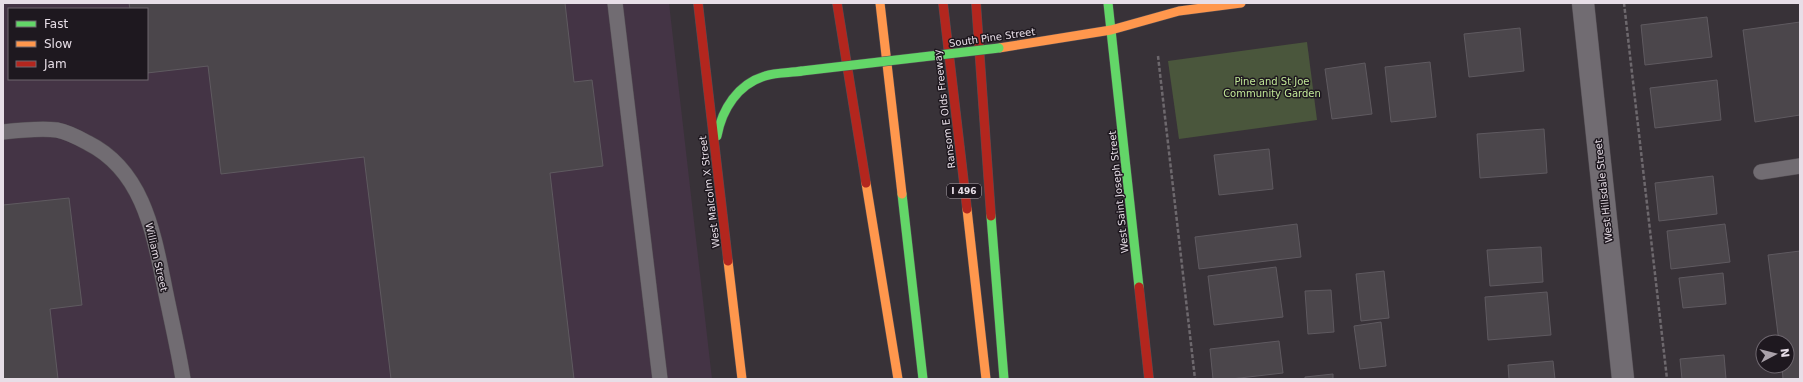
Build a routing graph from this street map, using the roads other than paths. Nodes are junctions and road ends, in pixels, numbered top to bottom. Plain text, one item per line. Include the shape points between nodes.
1 (615, 3) edge
2 (698, 3) edge
3 (837, 3) edge
4 (880, 3) edge
5 (943, 3) edge
6 (976, 3) edge
7 (1108, 3) edge
8 (1241, 3) edge
9 (1583, 3) edge
10 (1111, 30) junction
11 (3, 132) edge
12 (715, 148) junction
13 (1800, 166) edge
14 (1761, 172) dead end
15 (183, 379) edge
16 (660, 379) edge
17 (742, 379) edge
18 (898, 379) edge
19 (923, 379) edge
20 (986, 379) edge
21 (1004, 379) edge
22 (1150, 379) edge
23 (1623, 379) edge

1 - 16 lane
2 - 12 main road, West Malcolm X Street
3 - 18 main road
4 - 19 main road
5 - 20 main road, Ransom E Olds Freeway / I 496
6 - 21 main road
7 - 10 main road, West Saint Joseph Street
8 - 10 main road, South Pine Street via 1179,11
9 - 23 street, West Hillsdale Street
10 - 12 main road, South Pine Street, bridge via 999,48 760,78 738,92 728,103 722,115
10 - 22 main road, West Saint Joseph Street
11 - 15 lane, William Street via 59,130 101,149 130,180 146,211 161,267
12 - 17 main road, West Malcolm X Street
13 - 14 lane

